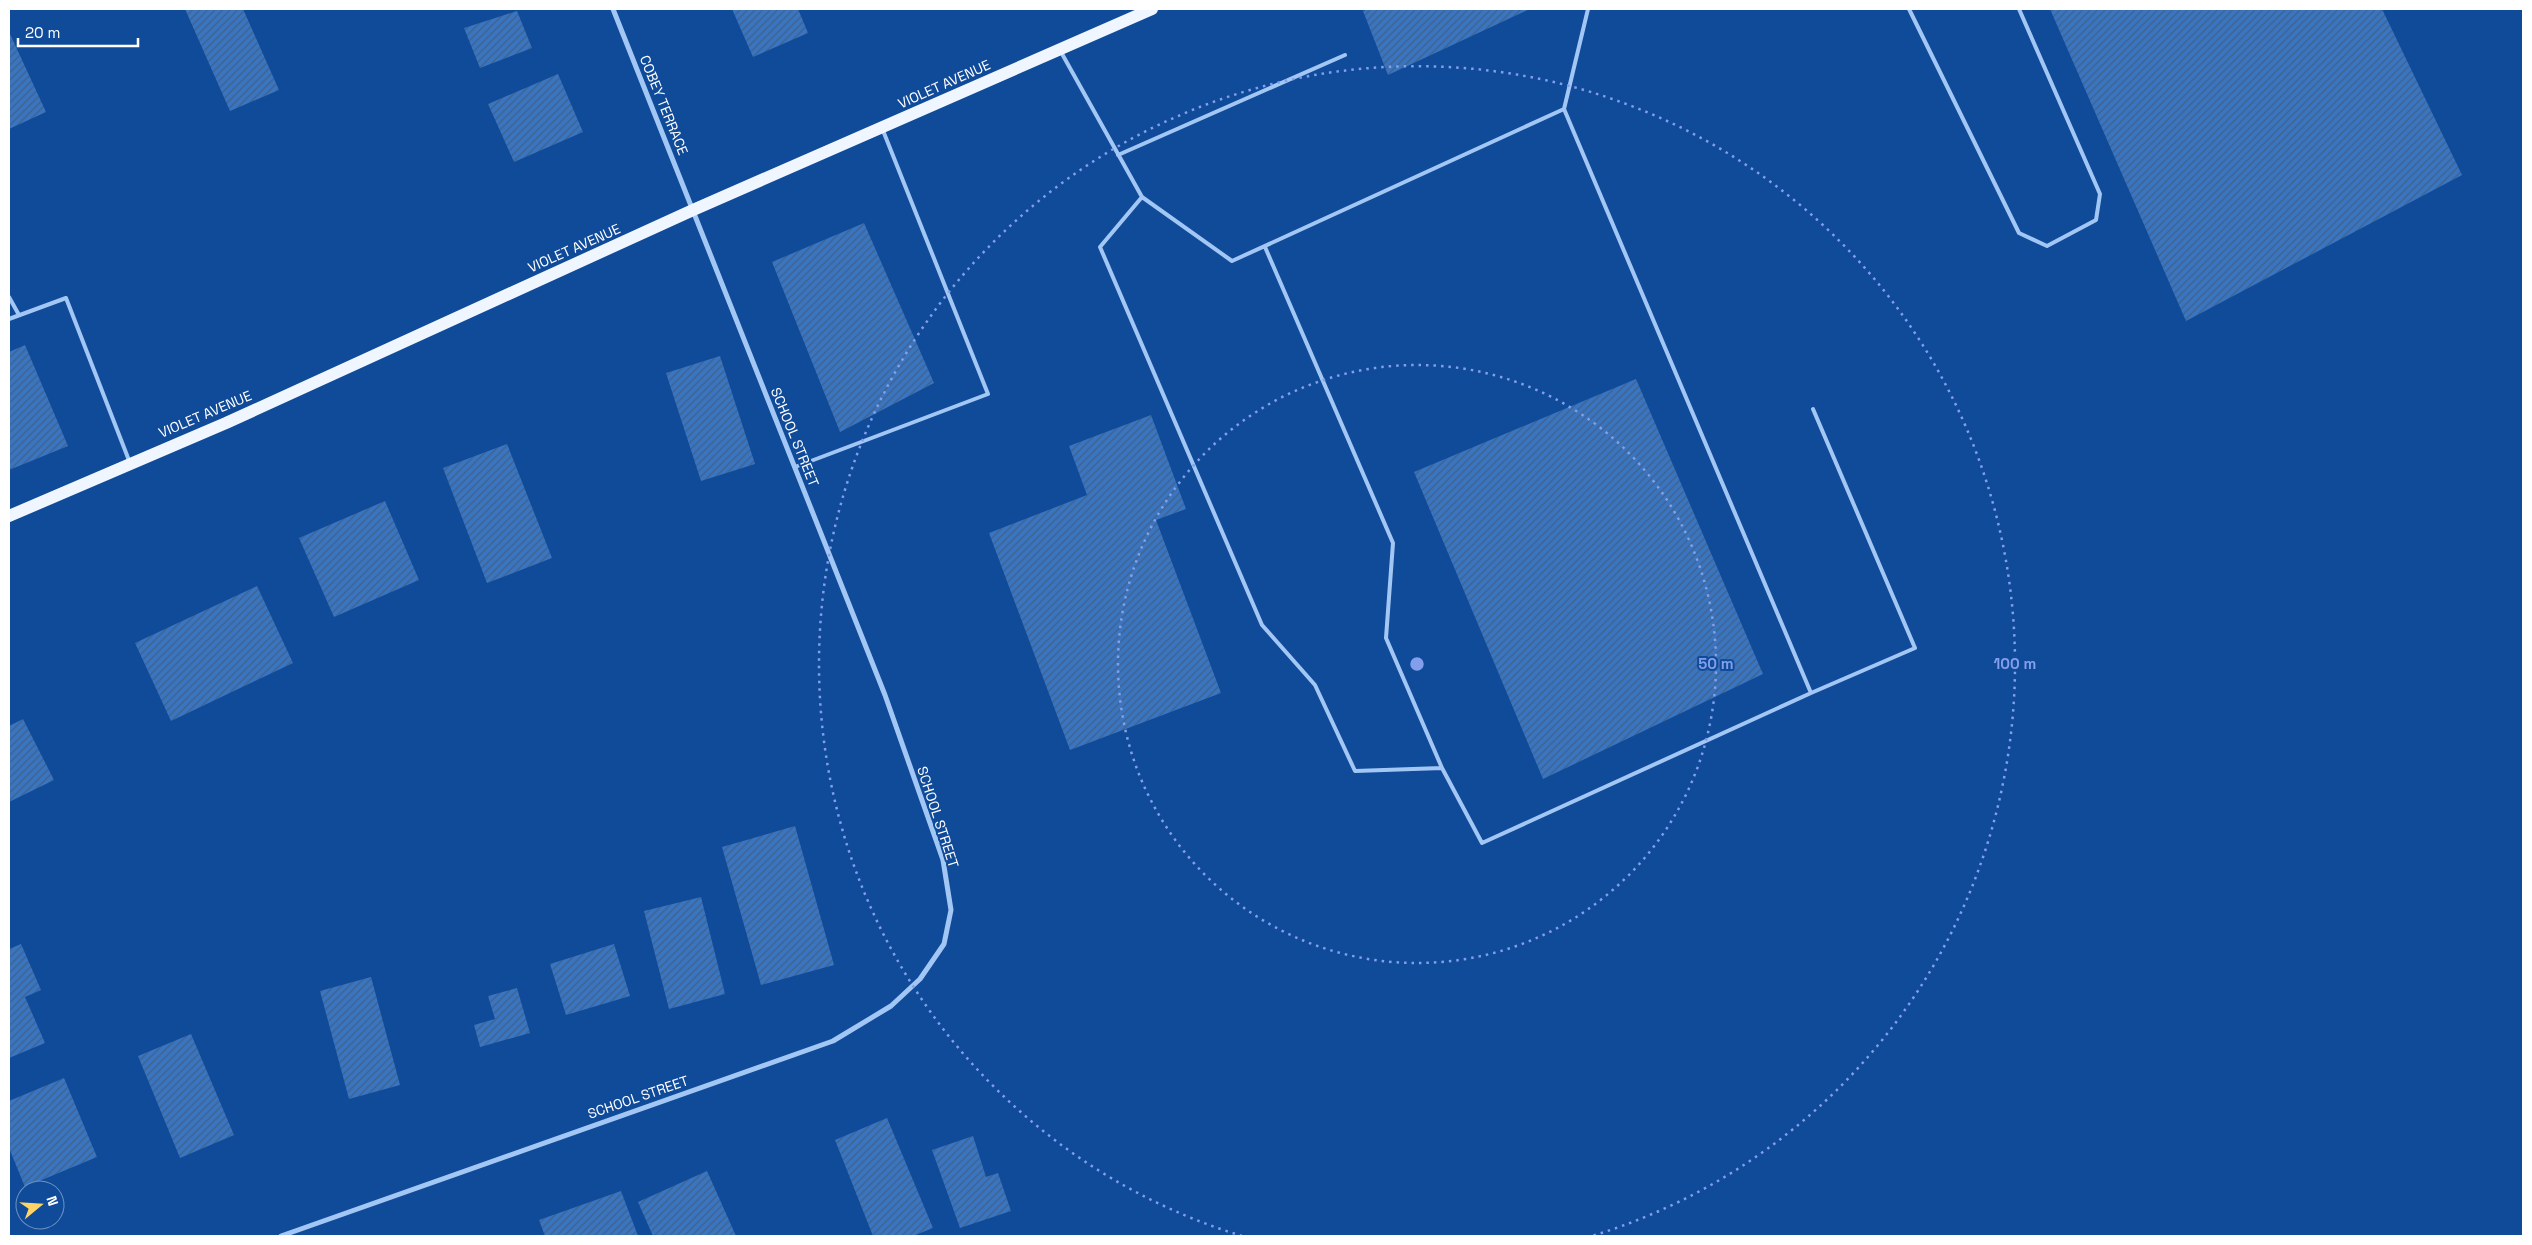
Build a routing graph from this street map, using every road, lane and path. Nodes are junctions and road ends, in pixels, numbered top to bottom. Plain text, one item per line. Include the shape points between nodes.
1 (614, 9) edge
2 (1152, 9) edge
3 (1588, 9) edge
4 (1909, 9) edge
5 (2019, 9) edge
6 (1060, 49) junction
7 (1345, 55) dead end
8 (1564, 109) junction
9 (882, 127) junction
10 (1118, 155) junction
11 (1142, 197) junction
12 (693, 210) junction
13 (1265, 247) junction
14 (9, 297) edge
15 (20, 315) junction
16 (9, 319) edge
17 (1813, 409) dead end
18 (130, 463) junction
19 (795, 467) junction
20 (9, 516) edge
21 (1811, 693) junction
22 (1442, 768) junction
23 (280, 1236) edge

1 - 12 street, COBEY TERRACE
2 - 6 main road, VIOLET AVENUE
3 - 8 lane
4 - 5 lane via 2019,233 2047,246 2096,220 2100,194
6 - 9 main road, VIOLET AVENUE
6 - 10 lane
7 - 10 lane
8 - 13 lane
8 - 21 lane
9 - 12 main road, VIOLET AVENUE
9 - 19 lane via 988,394
10 - 11 lane
11 - 13 lane via 1232,262
11 - 22 lane via 1100,247 1262,625 1315,685 1355,771
12 - 18 main road, VIOLET AVENUE via 226,423
12 - 19 street, SCHOOL STREET
13 - 22 lane via 1393,543 1386,638
14 - 15 lane
15 - 16 lane
15 - 18 lane via 66,298
17 - 21 lane via 1915,648
18 - 20 main road, VIOLET AVENUE
19 - 23 street, SCHOOL STREET via 885,695 943,860 951,910 944,944 920,979 891,1006 833,1041
21 - 22 lane via 1482,843

